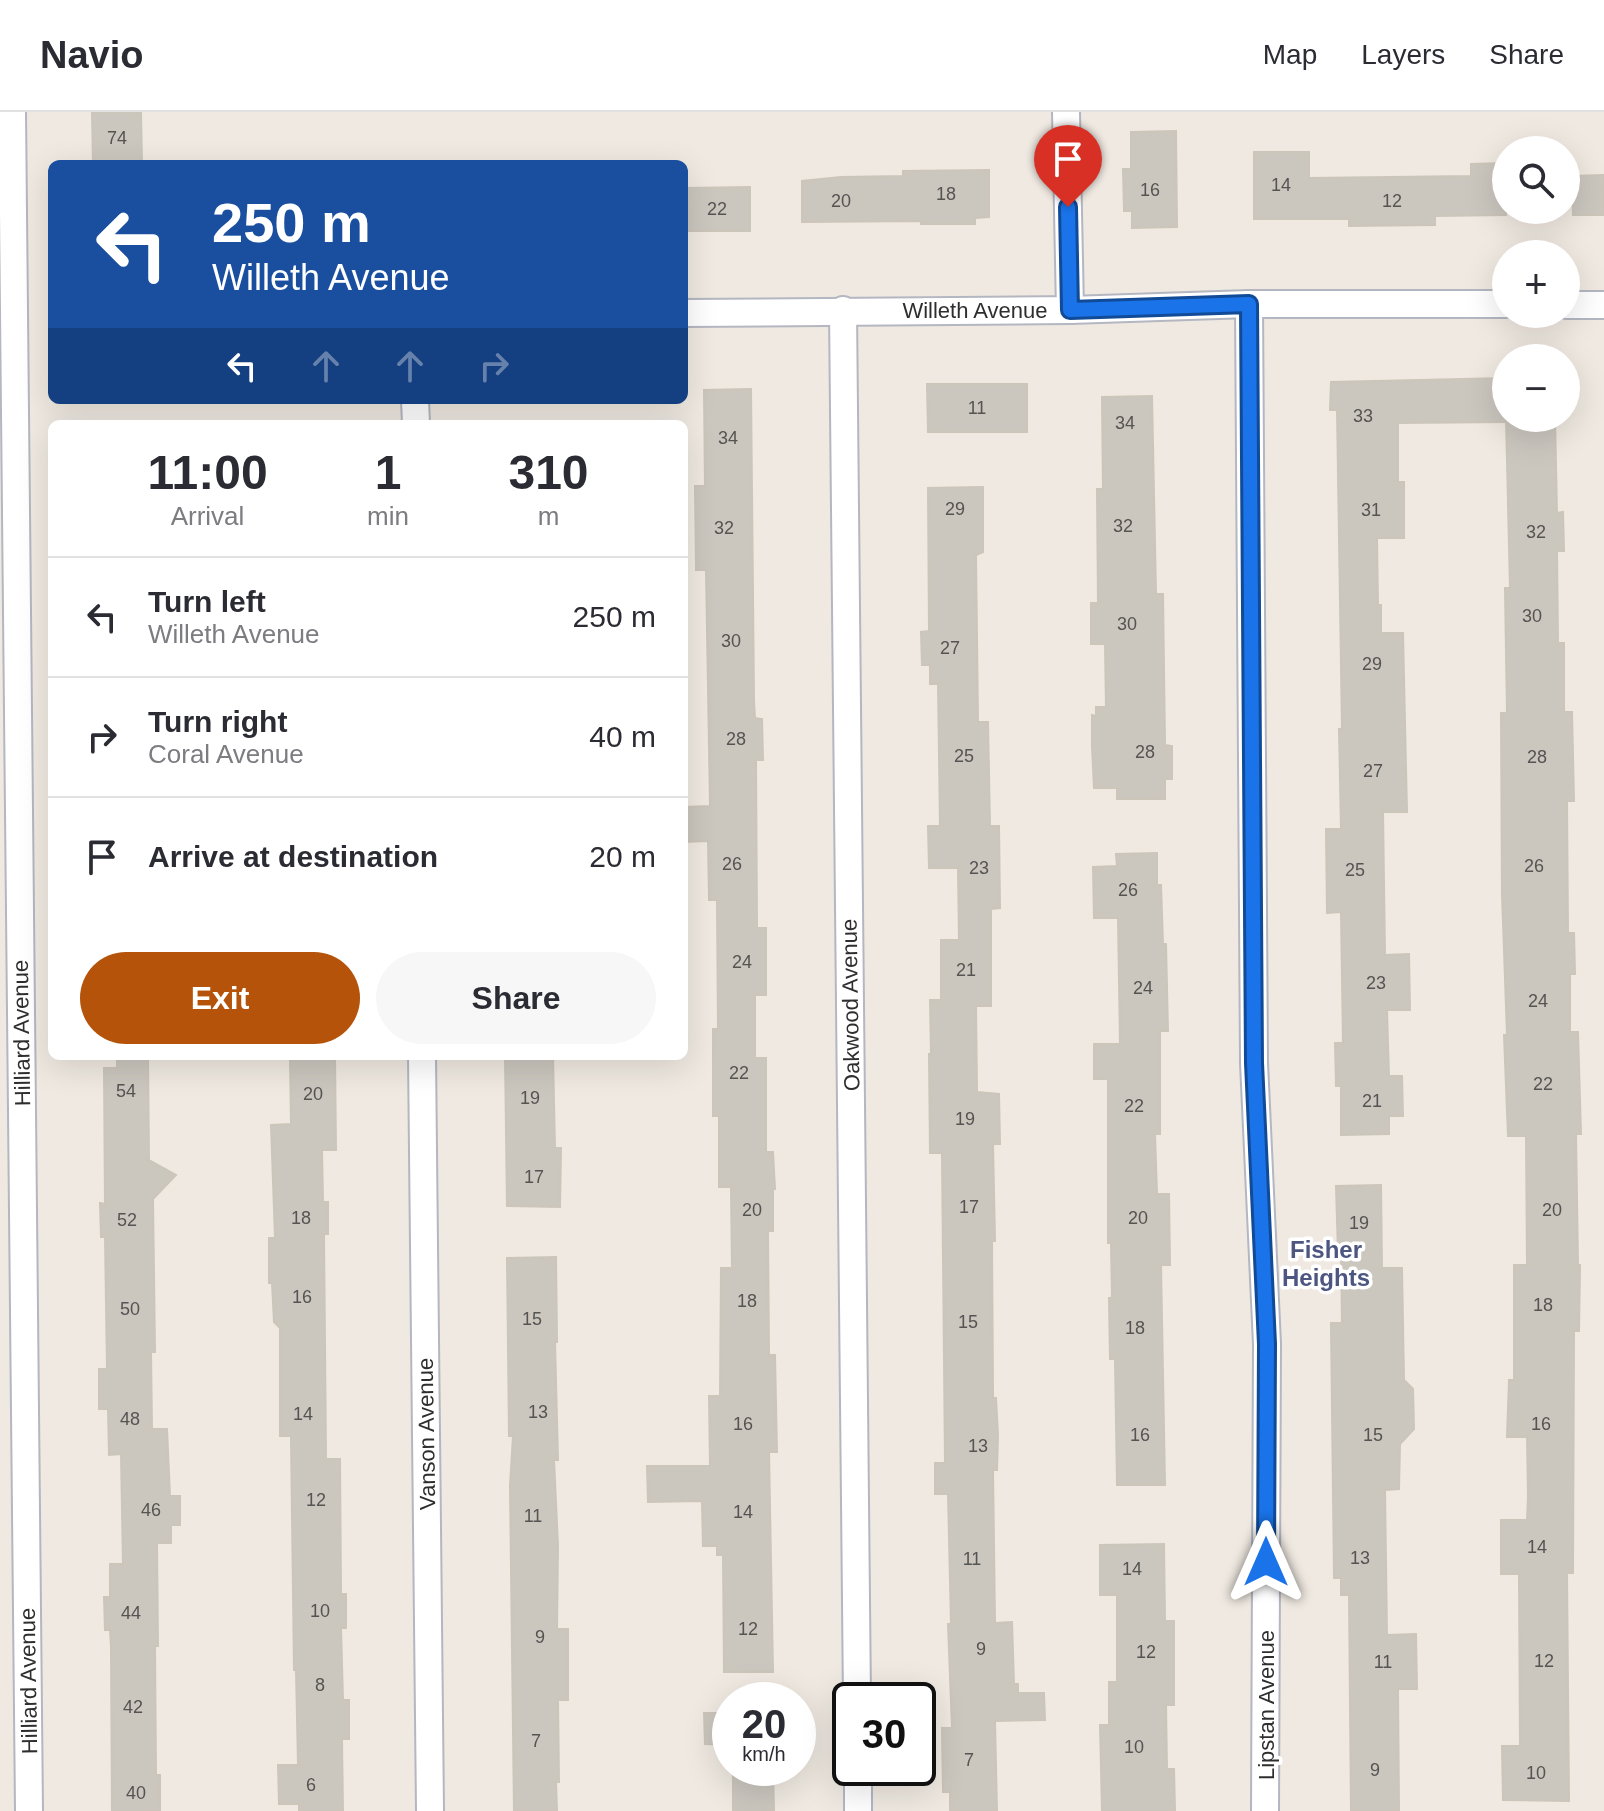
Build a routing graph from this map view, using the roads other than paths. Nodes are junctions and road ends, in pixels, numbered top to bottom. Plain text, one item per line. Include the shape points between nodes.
1 (12, 112) edge
2 (1066, 112) edge
3 (1249, 304) junction
4 (1492, 304) edge
5 (1580, 305) edge
6 (1604, 305) edge
7 (843, 310) junction
8 (1070, 310) junction
9 (688, 313) edge
10 (7, 346) edge
11 (422, 1060) edge
12 (857, 1682) edge
13 (858, 1786) edge
14 (29, 1811) edge
15 (430, 1811) edge
16 (858, 1811) edge
17 (1265, 1811) edge

1 - 10 street, Hilliard Avenue
2 - 8 street
3 - 4 street, Willeth Avenue
3 - 8 street, Willeth Avenue
3 - 17 street, Lipstan Avenue via 1254,1063 1267,1344
5 - 6 street
7 - 8 street, Willeth Avenue
7 - 9 street, Willeth Avenue
7 - 12 street, Oakwood Avenue
10 - 14 street, Hilliard Avenue
11 - 15 street, Vanson Avenue
13 - 16 street

